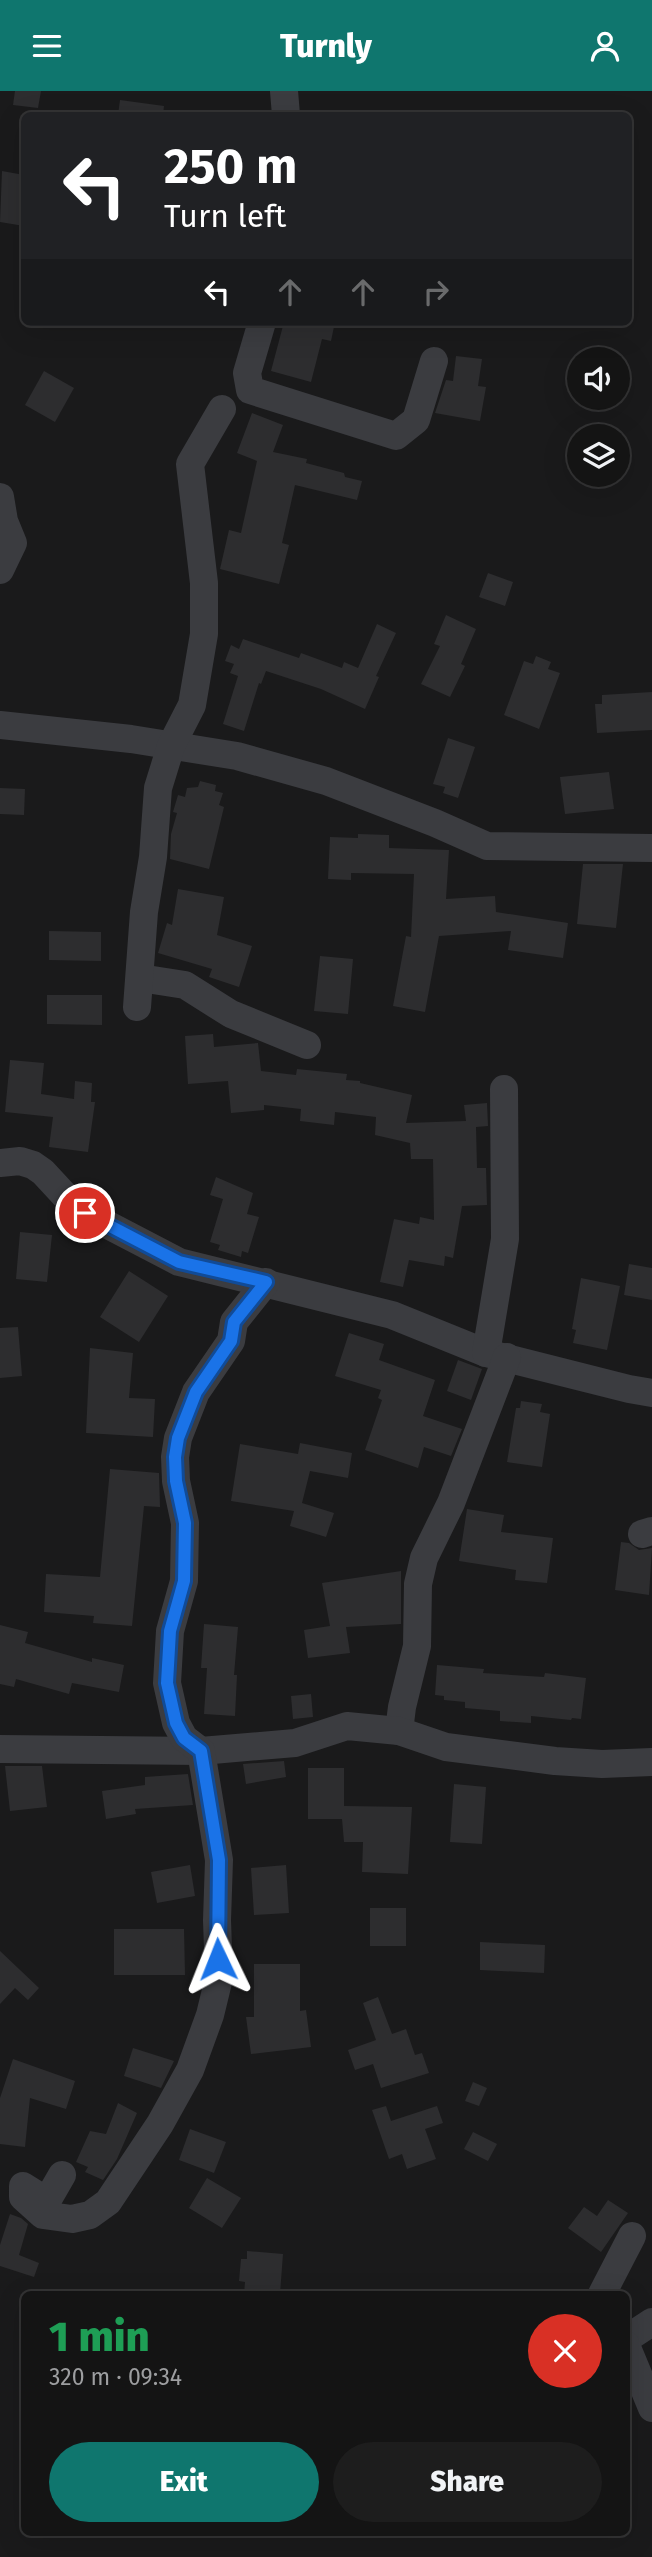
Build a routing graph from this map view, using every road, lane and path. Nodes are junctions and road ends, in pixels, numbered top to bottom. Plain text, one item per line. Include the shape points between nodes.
1 (284, 91) edge
2 (286, 112) edge
3 (261, 326) edge
4 (434, 361) dead end
5 (222, 409) dead end
6 (0, 497) edge
7 (0, 570) edge
8 (0, 725) edge
9 (171, 746) junction
10 (652, 848) edge
11 (140, 978) junction
12 (137, 1007) dead end
13 (306, 1045) dead end
14 (505, 1089) dead end
15 (0, 1163) edge
16 (266, 1282) junction
17 (496, 1355) junction
18 (652, 1393) edge
19 (400, 1731) junction
20 (0, 1749) edge
21 (201, 1751) junction
22 (572, 1751) dead end
23 (652, 1753) edge
24 (652, 1762) edge
25 (62, 2175) dead end
26 (11, 2197) edge
27 (632, 2236) dead end
28 (604, 2291) edge
29 (652, 2322) edge
30 (630, 2336) edge
31 (630, 2355) edge
32 (652, 2408) edge

1 - 2 street
3 - 4 street via 247,373 250,390 396,436 416,420
5 - 9 street via 190,464 204,583 204,634 192,705
6 - 7 street via 13,543
8 - 9 street
9 - 10 street via 237,756 326,781 488,846
9 - 11 street via 158,788
11 - 12 street
11 - 13 street via 185,985 231,1014
14 - 17 street via 505,1238
15 - 16 street via 33,1165 85,1213 179,1262
16 - 17 street via 392,1315
16 - 21 street via 234,1322 231,1341 196,1392 175,1457 185,1523 184,1581 170,1631 167,1683 176,1723 184,1738
17 - 18 street
17 - 19 street via 451,1503 424,1557 418,1584 417,1646
19 - 21 street via 347,1726 295,1743
19 - 24 street via 446,1747 555,1761
20 - 21 street
21 - 26 street via 219,1860 219,1978 190,2070 108,2202 90,2215 72,2220 43,2215
22 - 23 street
25 - 26 street via 47,2201 23,2186
27 - 28 street
29 - 30 street
31 - 32 street

